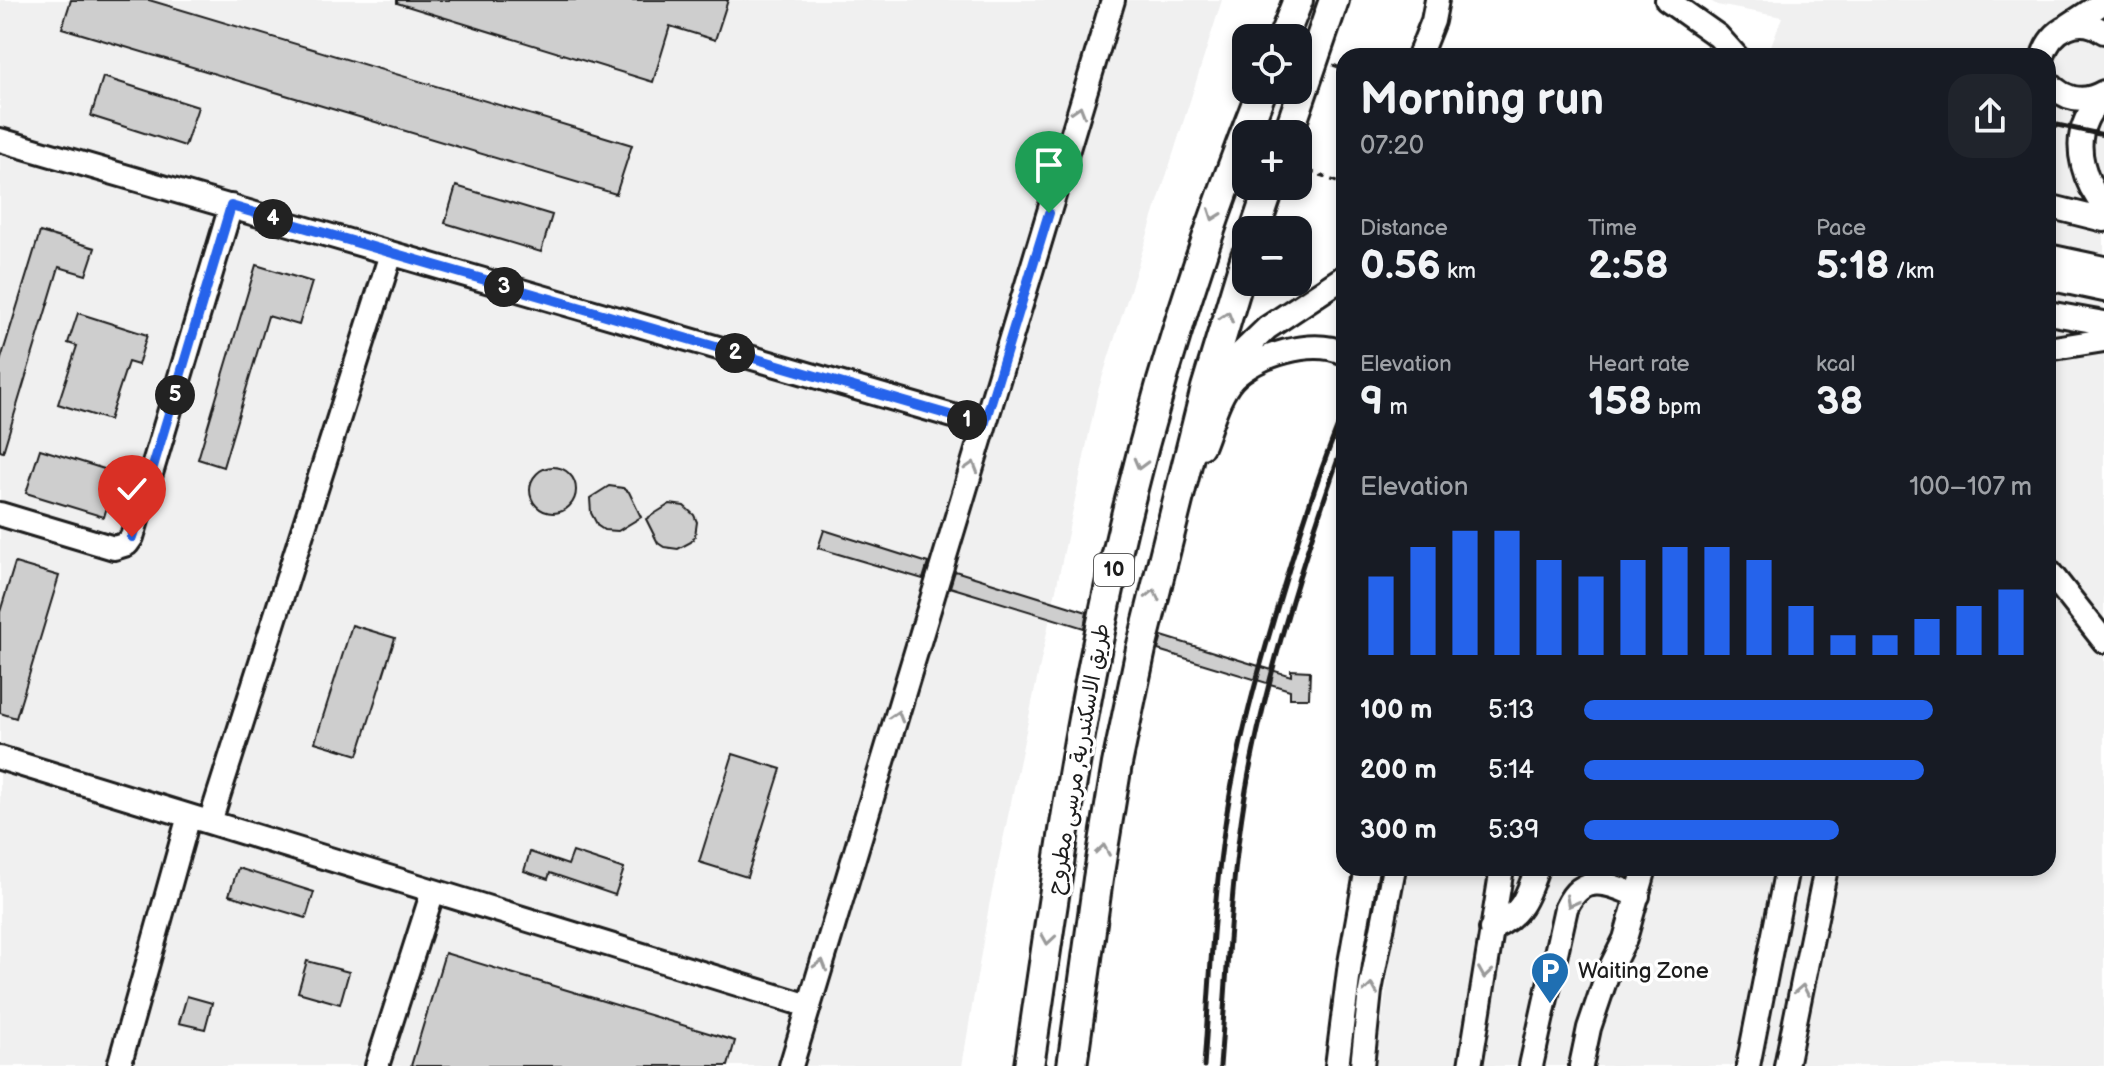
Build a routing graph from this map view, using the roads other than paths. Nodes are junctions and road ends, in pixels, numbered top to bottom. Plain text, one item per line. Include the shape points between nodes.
1 (1113, 0) edge
2 (1334, 0) edge
3 (1437, 0) edge
4 (1667, 0) edge
5 (1296, 2) edge
6 (2104, 2) edge
7 (1288, 24) edge
8 (2063, 28) junction
9 (2104, 32) edge
10 (1422, 48) edge
11 (1729, 48) edge
12 (2047, 48) edge
13 (2056, 92) edge
14 (2104, 92) edge
15 (1257, 104) edge
16 (1293, 120) edge
17 (0, 140) edge
18 (231, 206) junction
19 (2104, 206) edge
20 (2056, 208) edge
21 (2104, 220) edge
22 (391, 254) junction
23 (2056, 258) edge
24 (1336, 267) edge
25 (2104, 268) edge
26 (2056, 280) edge
27 (1336, 282) edge
28 (2104, 290) edge
29 (1234, 296) edge
30 (1294, 309) junction
31 (2056, 314) edge
32 (2104, 323) edge
33 (2104, 340) edge
34 (2056, 348) edge
35 (1336, 352) edge
36 (1206, 388) junction
37 (984, 425) junction
38 (0, 514) edge
39 (1167, 535) junction
40 (2056, 580) edge
41 (2104, 641) edge
42 (0, 758) edge
43 (200, 819) junction
44 (1366, 876) edge
45 (1392, 876) edge
46 (1501, 876) edge
47 (1534, 876) edge
48 (1643, 876) edge
49 (1785, 876) edge
50 (1824, 876) edge
51 (433, 891) junction
52 (1638, 896) junction
53 (1491, 929) junction
54 (809, 1006) junction
55 (119, 1066) edge
56 (377, 1066) edge
57 (791, 1066) edge
58 (1029, 1066) edge
59 (1072, 1066) edge
60 (1337, 1066) edge
61 (1362, 1066) edge
62 (1470, 1066) edge
63 (1531, 1066) edge
64 (1581, 1066) edge
65 (1748, 1066) edge
66 (1786, 1066) edge

37 -> 1 street
2 - 16 main road
3 - 10 street
4 - 11 street
5 - 7 main road
6 - 8 street
8 - 9 street via 2086,24
8 - 12 street
13 - 14 street via 2081,100
14 - 19 street via 2086,118 2081,157 2087,180
15 -> 58 main road, طريق الاسكندرية, مرسى مطروح / 10 via 1199,257 1124,525 1076,756
17 - 18 street
18 - 22 street
18 - 38 street via 127,544 114,548
20 - 21 street
22 - 37 street
22 - 43 street
23 - 25 street
24 - 30 street
26 - 28 street
27 - 30 street
36 -> 29 main road, طريق الاسكندرية, مرسى مطروح / 10
30 - 36 street
31 - 32 street
33 - 34 street
35 - 39 street via 1300,349 1272,355 1233,380
36 - 39 main road, طريق الاسكندرية, مرسى مطروح / 10
54 -> 37 street
59 -> 39 main road, طريق الاسكندرية, مرسى مطروح / 10 via 1117,764
40 - 41 street
42 - 43 street
43 - 51 street
43 - 55 street
44 - 60 street
61 -> 45 street
46 - 53 street
47 - 53 street via 1520,909
48 - 52 street
49 - 65 street
66 -> 50 street
51 - 54 street
51 - 56 street
52 -> 63 street via 1595,884 1573,893
52 - 64 street via 1589,1028
53 -> 62 street
54 - 57 street

